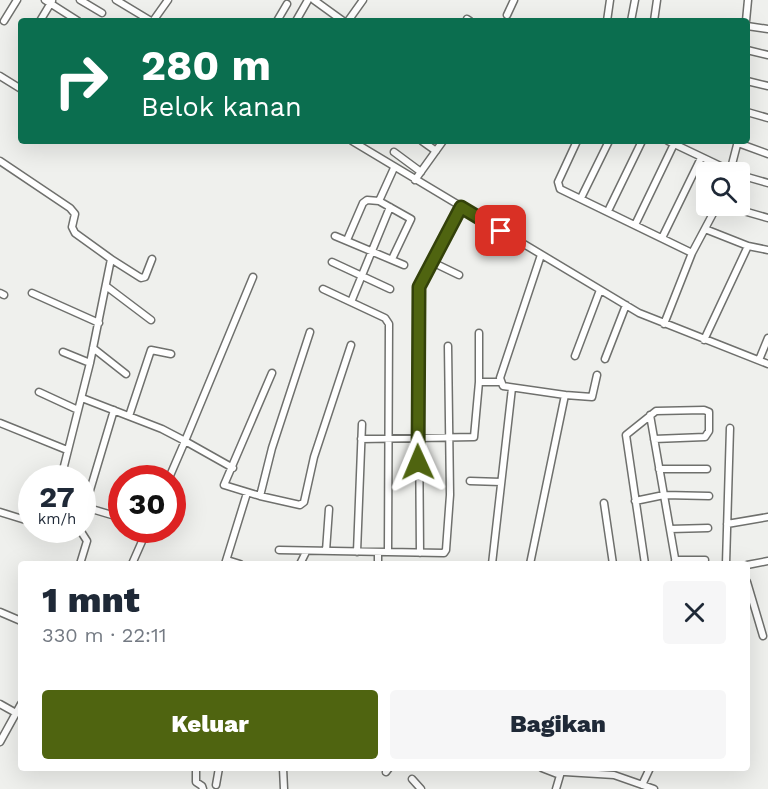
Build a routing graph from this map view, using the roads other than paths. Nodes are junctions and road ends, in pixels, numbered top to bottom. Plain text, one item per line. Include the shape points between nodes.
1 (16, 0) edge
2 (80, 0) edge
3 (116, 0) edge
4 (168, 0) edge
5 (308, 0) edge
6 (363, 0) edge
7 (514, 0) edge
8 (610, 0) edge
9 (635, 0) edge
10 (657, 0) edge
11 (748, 0) edge
12 (49, 1) edge
13 (318, 1) edge
14 (286, 4) dead end
15 (102, 13) dead end
16 (507, 15) dead end
17 (41, 18) edge
18 (73, 18) edge
19 (147, 18) edge
20 (154, 18) edge
21 (279, 18) edge
22 (298, 18) edge
23 (339, 18) edge
24 (350, 18) edge
25 (607, 18) edge
26 (632, 18) edge
27 (654, 18) edge
28 (746, 18) edge
29 (4, 21) dead end
30 (750, 26) edge
31 (768, 29) edge
32 (750, 51) edge
33 (768, 55) edge
34 (0, 76) edge
35 (750, 82) edge
36 (18, 86) edge
37 (768, 86) edge
38 (750, 113) edge
39 (768, 118) edge
40 (357, 144) edge
41 (426, 144) edge
42 (441, 144) edge
43 (576, 144) edge
44 (608, 144) edge
45 (641, 144) edge
46 (671, 144) edge
47 (673, 144) edge
48 (738, 144) edge
49 (743, 144) edge
50 (436, 151) junction
51 (394, 152) dead end
52 (768, 154) edge
53 (701, 158) junction
54 (0, 161) edge
55 (710, 162) edge
56 (733, 162) edge
57 (394, 168) junction
58 (421, 171) junction
59 (750, 177) edge
60 (414, 180) junction
61 (768, 183) edge
62 (581, 198) junction
63 (379, 201) junction
64 (390, 207) junction
65 (461, 207) junction
66 (608, 211) junction
67 (750, 213) edge
68 (712, 216) edge
69 (768, 218) edge
70 (635, 225) junction
71 (705, 229) junction
72 (335, 236) dead end
73 (662, 238) junction
74 (347, 240) junction
75 (748, 246) junction
76 (371, 250) junction
77 (768, 250) edge
78 (692, 254) junction
79 (541, 255) junction
80 (111, 259) junction
81 (152, 259) dead end
82 (392, 259) junction
83 (332, 262) dead end
84 (432, 262) junction
85 (404, 265) dead end
86 (361, 275) junction
87 (459, 275) dead end
88 (253, 278) dead end
89 (106, 286) junction
90 (323, 289) dead end
91 (390, 289) dead end
92 (600, 290) junction
93 (32, 294) dead end
94 (351, 302) junction
95 (626, 305) junction
96 (151, 320) dead end
97 (99, 323) junction
98 (664, 324) junction
99 (310, 332) dead end
100 (479, 333) dead end
101 (768, 338) edge
102 (704, 340) junction
103 (351, 345) dead end
104 (448, 346) dead end
105 (93, 348) junction
106 (63, 352) dead end
107 (171, 354) dead end
108 (575, 356) dead end
109 (605, 358) dead end
110 (759, 360) junction
111 (90, 363) junction
112 (768, 364) edge
113 (272, 373) dead end
114 (126, 375) dead end
115 (597, 375) dead end
116 (479, 382) junction
117 (501, 382) junction
118 (512, 388) junction
119 (39, 392) dead end
120 (565, 395) junction
121 (82, 398) junction
122 (78, 410) junction
123 (114, 410) junction
124 (650, 415) junction
125 (129, 416) junction
126 (0, 423) edge
127 (362, 424) dead end
128 (730, 428) dead end
129 (450, 437) junction
130 (361, 439) junction
131 (418, 439) junction
132 (654, 439) junction
133 (390, 440) junction
134 (185, 441) junction
135 (67, 450) junction
136 (64, 465) edge
137 (175, 465) edge
138 (233, 468) junction
139 (659, 468) junction
140 (707, 469) dead end
141 (96, 472) edge
142 (470, 481) dead end
143 (501, 482) junction
144 (247, 493) junction
145 (664, 495) junction
146 (260, 496) junction
147 (709, 496) dead end
148 (634, 501) junction
149 (604, 503) dead end
150 (329, 509) dead end
151 (0, 512) edge
152 (768, 517) edge
153 (18, 518) edge
154 (727, 524) junction
155 (708, 528) dead end
156 (670, 529) junction
157 (86, 543) edge
158 (141, 543) edge
159 (279, 550) dead end
160 (326, 551) junction
161 (306, 552) junction
162 (357, 552) junction
163 (378, 552) junction
164 (388, 552) junction
165 (420, 553) junction
166 (705, 560) dead end
167 (81, 561) edge
168 (133, 561) edge
169 (226, 561) edge
170 (302, 561) edge
171 (378, 561) edge
172 (492, 561) edge
173 (531, 561) edge
174 (613, 561) edge
175 (644, 561) edge
176 (675, 561) edge
177 (690, 561) edge
178 (726, 561) edge
179 (768, 561) edge
180 (750, 565) edge
181 (750, 592) edge
182 (0, 612) edge
183 (18, 620) edge
184 (763, 636) dead end
185 (0, 704) edge
186 (18, 709) edge
187 (16, 713) junction
188 (0, 740) edge
189 (196, 771) edge
190 (218, 771) edge
191 (283, 771) edge
192 (561, 771) edge
193 (586, 771) edge
194 (649, 771) edge
195 (412, 779) dead end
196 (631, 781) junction
197 (216, 785) dead end
198 (642, 785) junction
199 (203, 789) edge
200 (284, 789) edge
201 (421, 789) edge
202 (556, 789) edge
203 (628, 789) edge
204 (654, 789) edge

1 - 29 street
2 - 15 street
3 - 19 street
4 - 20 street
5 - 22 street
6 - 24 street
7 - 16 street
8 - 25 street
9 - 26 street
10 - 27 street
11 - 28 street
12 - 17 street
12 - 18 street
13 - 23 street
14 - 21 street
30 - 31 street
32 - 33 street
34 - 36 street
35 - 37 street
38 - 39 street
40 - 57 street
41 - 50 street
42 - 50 street
43 - 62 street via 558,182 560,189
44 - 62 street
45 - 66 street
46 - 70 street
47 - 53 street
48 - 56 street
49 - 52 street
50 - 58 street
51 - 58 street
53 - 55 street
53 - 73 street
54 - 80 street via 70,208 75,214 75,233
57 - 60 street
57 - 63 street
58 - 60 street
59 - 61 street
60 - 65 street
62 - 66 street
63 - 64 street
63 - 74 street via 363,203
64 - 76 street
64 - 82 street via 411,219
65 - 79 street
65 - 84 street
66 - 70 street
67 - 69 street
68 - 71 street
70 - 73 street
71 - 75 street
71 - 78 street
72 - 74 street
73 - 78 street
74 - 76 street
75 - 77 street
75 - 102 street
76 - 82 street
76 - 86 street
78 - 98 street
79 - 92 street
79 - 117 street
80 - 81 street via 141,278
80 - 89 street
82 - 85 street
83 - 86 street
84 - 87 street
84 - 131 street via 418,292
86 - 91 street
86 - 94 street
88 - 134 street
89 - 96 street
89 - 97 street
90 - 94 street
92 - 95 street
92 - 108 street
93 - 97 street
94 - 133 street via 385,318 389,324
95 - 98 street
95 - 109 street
97 - 105 street
98 - 102 street
99 - 146 street
100 - 116 street
101 - 110 street
102 - 110 street
103 - 146 street via 314,457 304,502 300,505
104 - 129 street
105 - 111 street
105 - 114 street
106 - 111 street
107 - 125 street via 151,350
110 - 112 street
111 - 121 street
113 - 138 street
115 - 120 street via 592,397
116 - 117 street
116 - 129 street via 476,436
117 - 118 street
118 - 120 street
118 - 143 street
119 - 122 street
120 - 173 street
121 - 122 street
121 - 123 street
122 - 135 street
123 - 125 street
123 - 141 street
124 - 132 street
124 - 132 street via 656,411 709,412 709,431 705,437
124 - 148 street via 625,437
125 - 134 street
126 - 135 street
127 - 130 street
128 - 154 street
129 - 131 street
129 - 165 street via 447,550 444,554
130 - 133 street
130 - 162 street
131 - 133 street
131 - 165 street
132 - 139 street
133 - 164 street
134 - 137 street
134 - 138 street
135 - 136 street
138 - 144 street via 224,485
139 - 140 street
139 - 145 street
142 - 143 street
143 - 172 street
144 - 146 street
144 - 169 street
145 - 147 street
145 - 148 street
145 - 156 street
148 - 175 street
149 - 174 street
150 - 160 street
151 - 153 street
152 - 154 street
154 - 178 street
155 - 156 street
156 - 176 street
157 - 167 street
158 - 168 street
159 - 161 street
160 - 161 street
160 - 162 street
161 - 170 street
162 - 163 street
163 - 164 street
163 - 171 street
164 - 165 street
166 - 177 street
179 - 180 street
181 - 184 street
182 - 183 street
185 - 187 street
186 - 187 street
187 - 188 street
189 - 199 street via 196,782
190 - 197 street
191 - 200 street
192 - 202 street
193 - 196 street
194 - 198 street
195 - 201 street
196 - 198 street
196 - 203 street
198 - 204 street

